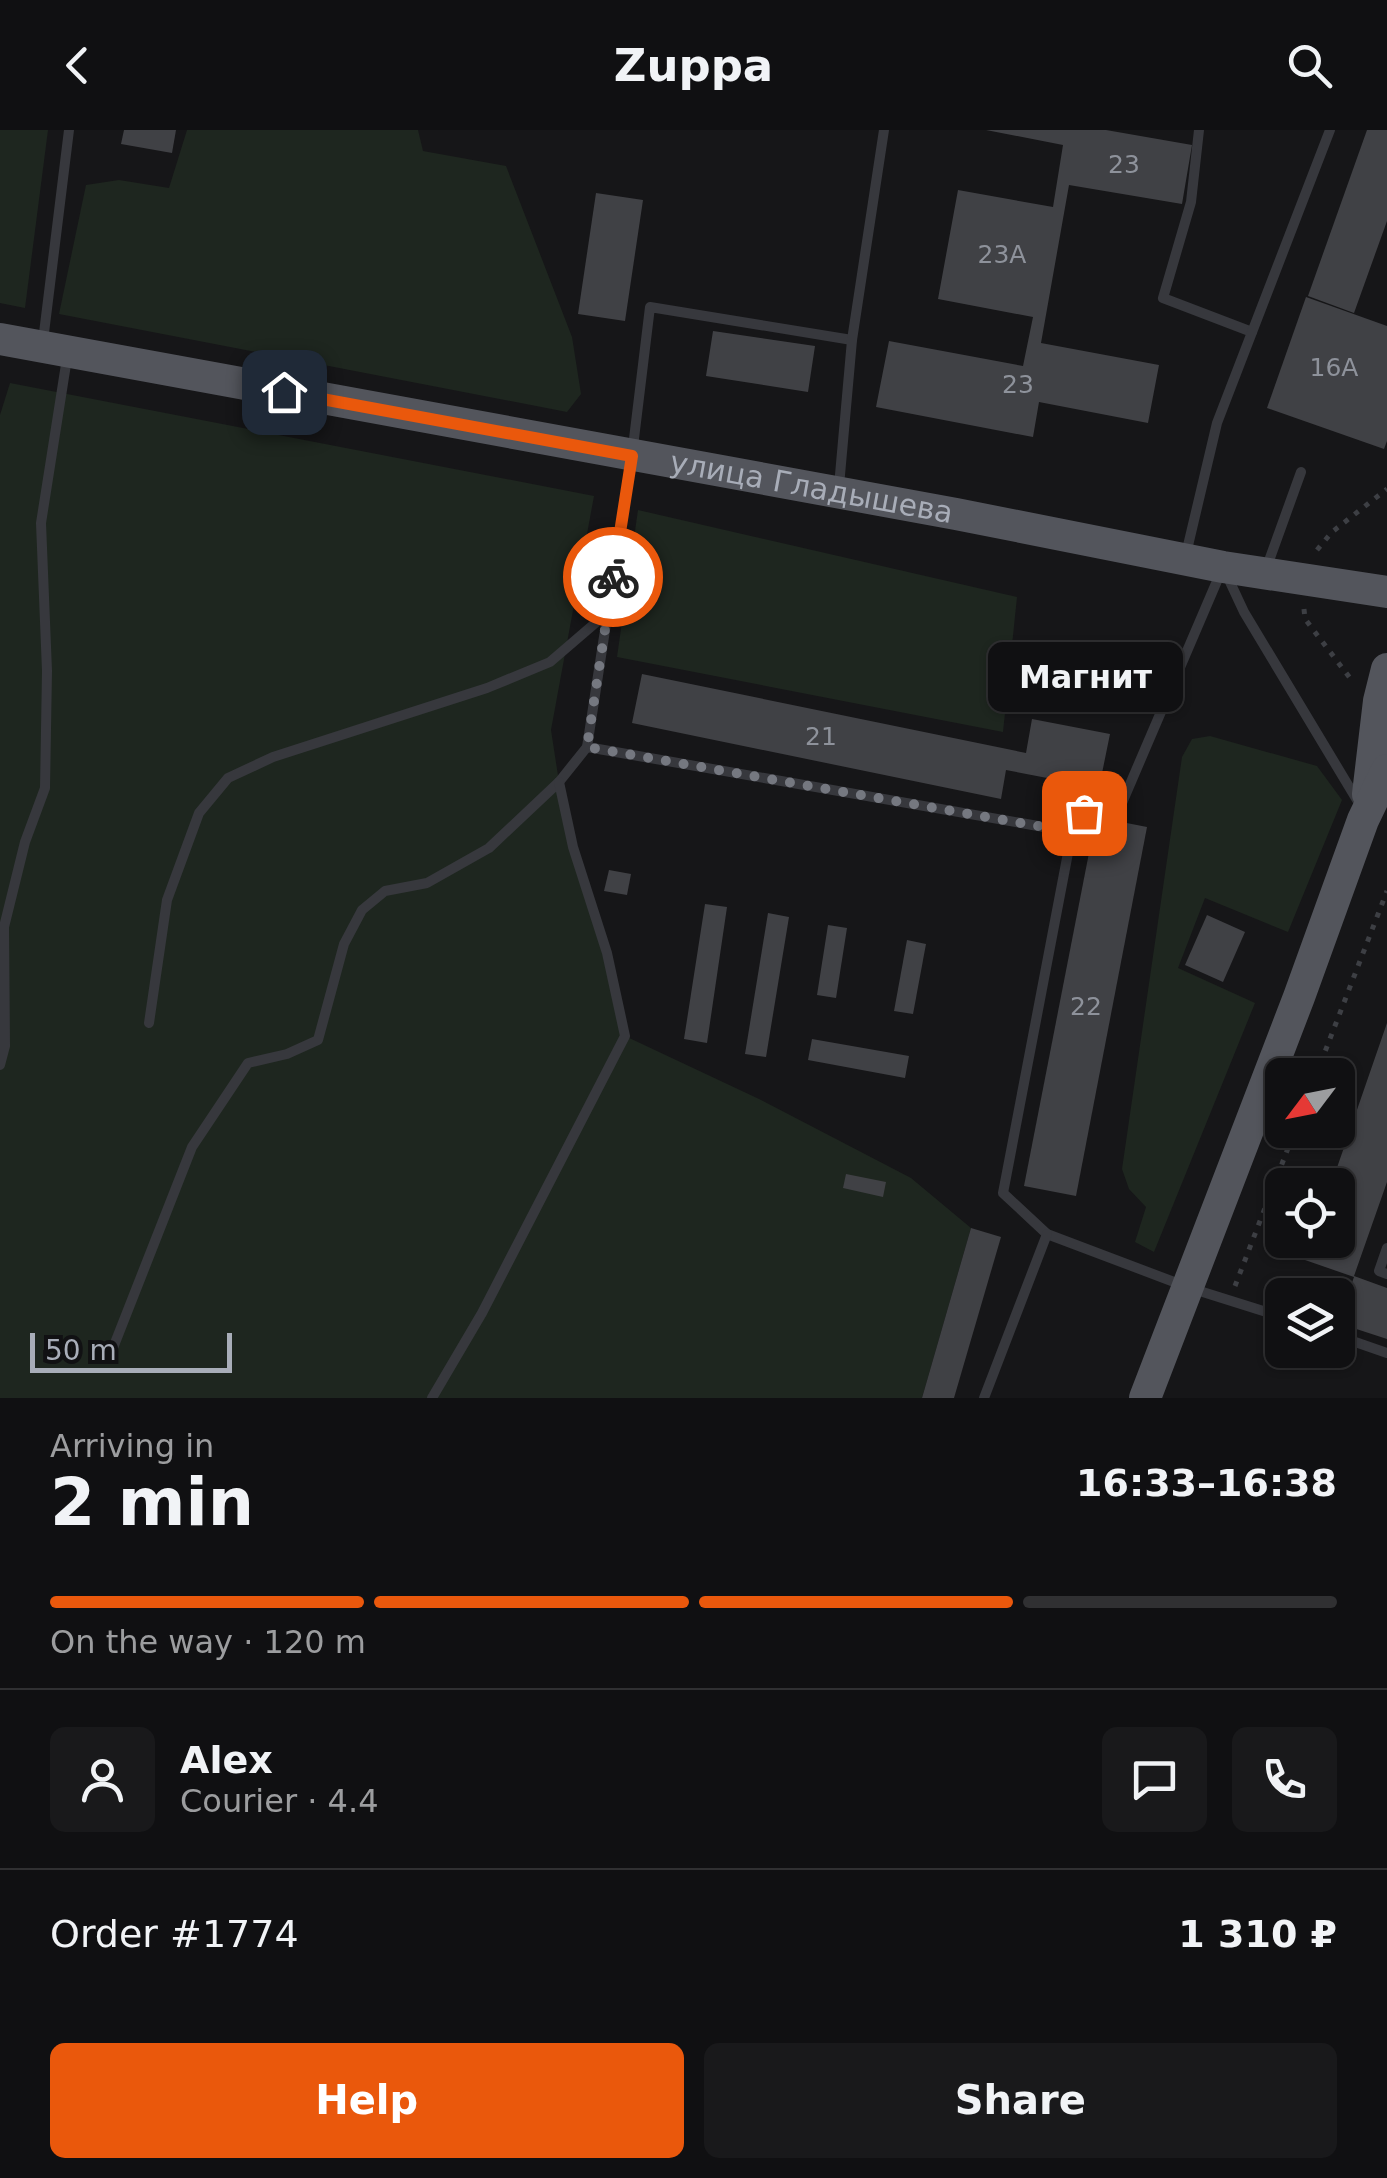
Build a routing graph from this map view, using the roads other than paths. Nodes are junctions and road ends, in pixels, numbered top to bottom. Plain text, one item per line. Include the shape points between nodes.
1 (69, 130) edge
2 (884, 130) edge
3 (1199, 130) edge
4 (1330, 130) edge
5 (1252, 332) junction
6 (0, 339) edge
7 (852, 340) junction
8 (55, 349) junction
9 (632, 456) junction
10 (1301, 472) dead end
11 (838, 494) junction
12 (1185, 560) junction
13 (1223, 567) junction
14 (1264, 574) junction
15 (1387, 592) edge
16 (608, 612) junction
17 (1387, 670) edge
18 (587, 747) junction
19 (1387, 770) edge
20 (559, 782) junction
21 (1364, 816) junction
22 (1072, 832) junction
23 (149, 1023) dead end
24 (0, 1064) edge
25 (1047, 1234) junction
26 (1387, 1248) edge
27 (1387, 1274) edge
28 (1190, 1288) junction
29 (1265, 1311) edge
30 (1355, 1342) edge
31 (114, 1348) dead end
32 (1387, 1353) edge
33 (432, 1398) edge
34 (984, 1398) edge
35 (1144, 1398) edge

1 - 8 lane
2 - 7 lane
3 - 5 lane via 1192,202 1163,298
4 - 5 lane
5 - 12 lane via 1216,423
6 - 8 main road, улица Гладышева
7 - 9 lane via 650,307
7 - 11 lane
8 - 9 main road, улица Гладышева
8 - 24 lane via 41,523 46,788 4,928
9 - 11 main road, улица Гладышева
9 - 16 lane
10 - 14 lane
11 - 12 main road, улица Гладышева
12 - 13 main road, улица Гладышева
13 - 14 main road, улица Гладышева
13 - 21 lane
13 - 22 lane via 1122,803 1084,813
14 - 15 main road, улица Гладышева
16 - 18 lane
16 - 23 lane via 550,662 228,778 200,813 166,900
17 - 21 main road
18 - 20 lane
18 - 22 lane
19 - 21 main road
20 - 31 lane via 488,848 427,883 385,890 362,910 344,944 318,1040 248,1063 192,1147
20 - 33 lane via 625,1036
21 - 28 main road
22 - 25 lane via 1003,1193
25 - 28 lane
25 - 34 lane
26 - 27 lane via 1379,1271
28 - 29 lane
28 - 35 main road
30 - 32 lane

